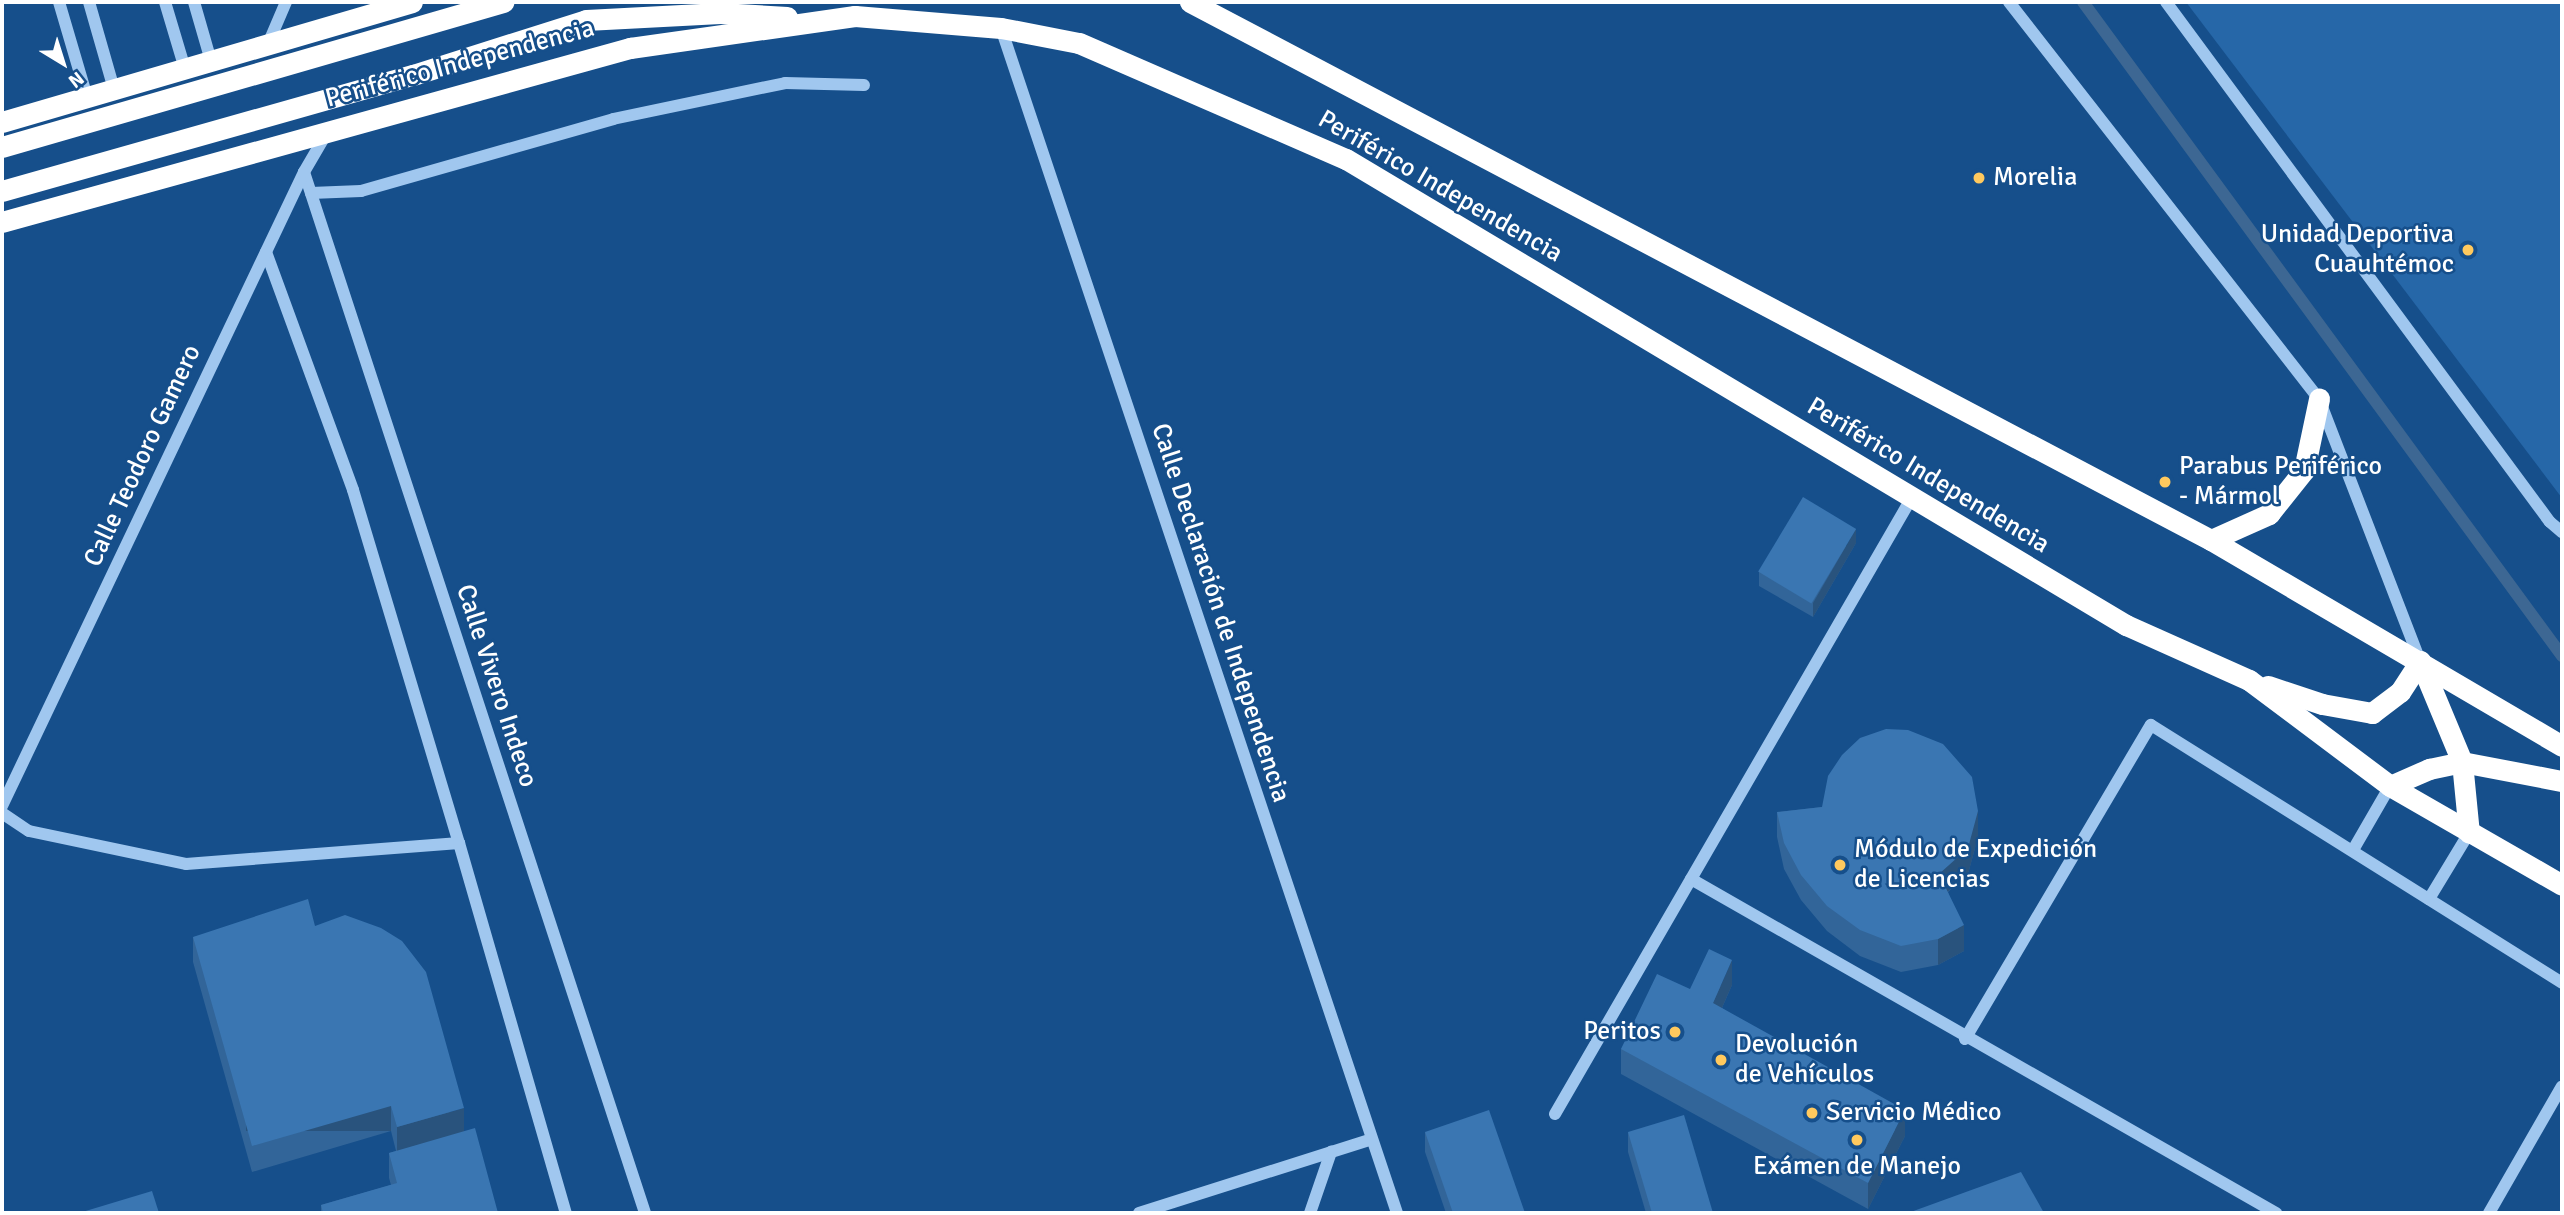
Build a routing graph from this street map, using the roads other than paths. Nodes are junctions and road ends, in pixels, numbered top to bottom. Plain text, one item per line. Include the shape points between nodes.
1 (59, 2) edge
2 (89, 2) edge
3 (165, 2) edge
4 (194, 2) edge
5 (286, 2) edge
6 (412, 2) edge
7 (503, 2) edge
8 (1190, 2) edge
9 (2008, 2) edge
10 (2166, 2) edge
11 (831, 20) junction
12 (1001, 28) junction
13 (268, 44) junction
14 (211, 61) junction
15 (185, 69) junction
16 (864, 85) dead end
17 (114, 89) junction
18 (87, 97) junction
19 (2, 122) edge
20 (330, 128) junction
21 (2, 147) edge
22 (304, 172) junction
23 (2, 191) edge
24 (311, 193) junction
25 (2, 222) edge
26 (266, 252) junction
27 (2319, 399) junction
28 (1911, 499) junction
29 (2562, 532) edge
30 (2211, 540) junction
31 (2420, 661) junction
32 (2249, 680) junction
33 (2562, 746) edge
34 (2462, 762) junction
35 (2562, 781) edge
36 (2390, 786) junction
37 (2, 806) edge
38 (2, 813) edge
39 (2469, 833) junction
40 (459, 843) junction
41 (2353, 850) junction
42 (1691, 879) junction
43 (2562, 885) edge
44 (2430, 899) junction
45 (2562, 983) edge
46 (1965, 1039) junction
47 (2562, 1086) edge
48 (1555, 1114) dead end
49 (1372, 1139) junction
50 (1331, 1152) junction
51 (566, 1213) edge
52 (645, 1213) edge
53 (1139, 1213) edge
54 (1310, 1213) edge
55 (1396, 1213) edge
56 (2276, 1213) edge
57 (2489, 1213) edge

1 - 18 street
2 - 17 street
3 - 15 street
4 - 14 street
5 - 13 street
6 - 13 highway
7 - 21 highway
8 - 30 highway, Periférico Independencia
9 - 27 street
10 - 29 street via 2550,522
11 - 12 highway, Periférico Independencia via 855,16
11 - 20 highway, Periférico Independencia via 629,48
11 - 23 highway via 720,13 586,20 413,75
12 - 28 highway, Periférico Independencia via 1079,43 1346,159
12 - 49 street, Calle Declaración de Independencia
13 - 14 highway
14 - 15 highway
15 - 17 highway
16 - 24 street via 785,83 613,119 361,191
17 - 18 highway
18 - 19 highway
20 - 22 street, Calle Teodoro Gamero
20 - 25 highway, Periférico Independencia
22 - 24 street, Calle Vivero Indeco
22 - 26 street, Calle Teodoro Gamero
24 - 52 street, Calle Vivero Indeco
26 - 37 street, Calle Teodoro Gamero
26 - 40 street via 353,490
27 - 30 highway via 2304,470 2269,514
27 - 31 street
28 - 32 highway, Periférico Independencia via 2126,625
28 - 42 street
30 - 31 highway, Periférico Independencia
31 - 32 highway via 2400,692 2372,713 2322,704
31 - 33 highway, Periférico Independencia
31 - 34 highway
32 - 36 highway, Periférico Independencia
34 - 35 highway
34 - 36 highway via 2428,769
34 - 39 highway
36 - 39 highway, Periférico Independencia
36 - 41 street
38 - 40 street via 29,831 186,864
39 - 43 highway, Periférico Independencia
39 - 44 street
40 - 51 street
41 - 44 street
41 - 46 street via 2151,725
42 - 46 street
42 - 48 street
44 - 45 street
46 - 56 street
47 - 57 street
49 - 50 street
49 - 55 street, Calle Declaración de Independencia
50 - 53 street
50 - 54 street

